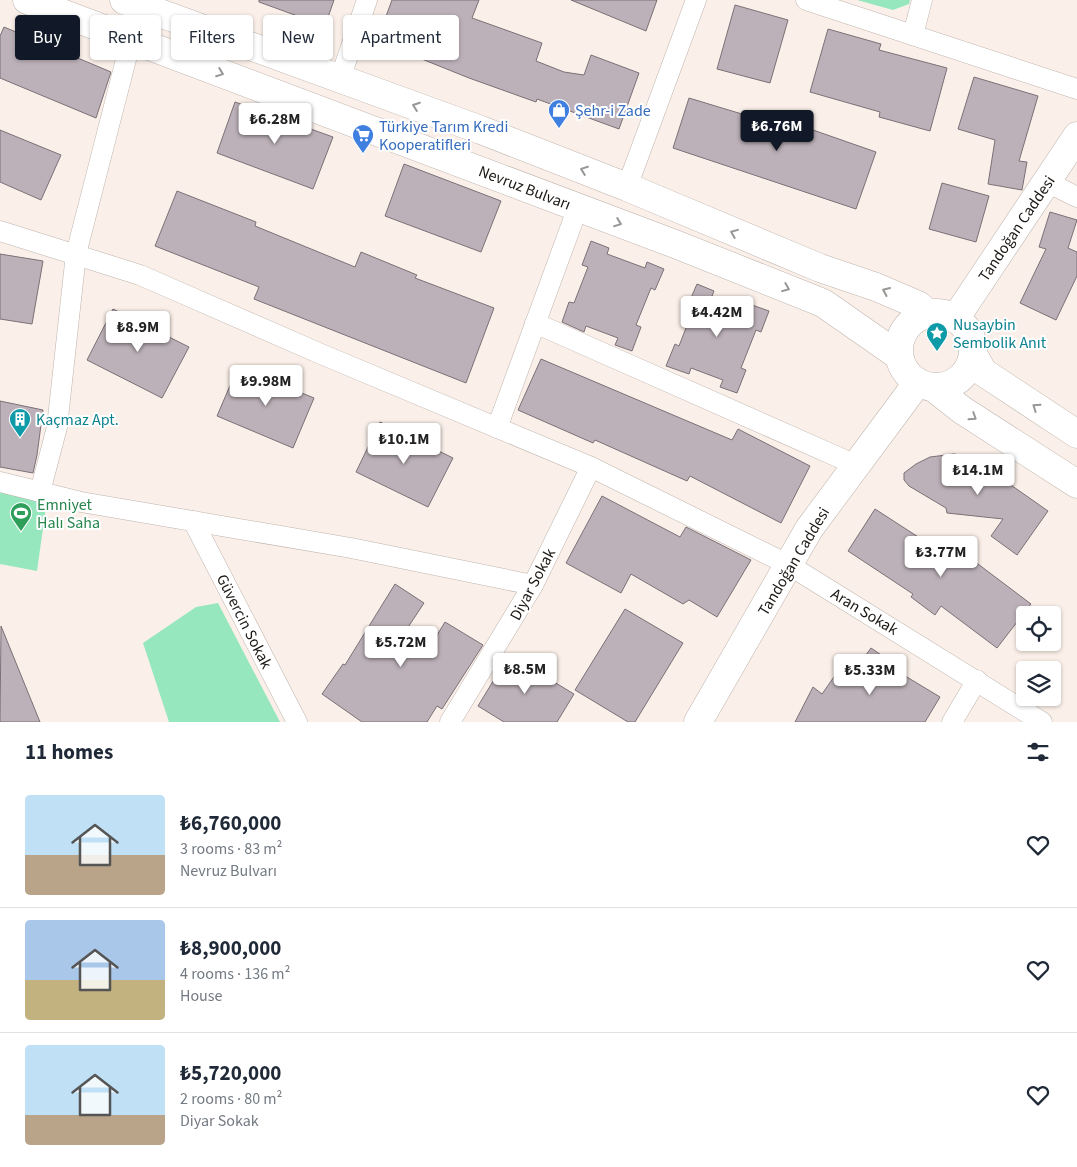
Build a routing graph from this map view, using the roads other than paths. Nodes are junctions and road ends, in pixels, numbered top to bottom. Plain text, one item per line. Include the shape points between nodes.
1 (27, 0) edge
2 (124, 0) edge
3 (367, 0) edge
4 (696, 0) edge
5 (806, 0) edge
6 (922, 0) edge
7 (90, 24) edge
8 (913, 35) junction
9 (161, 51) edge
10 (126, 60) edge
11 (340, 79) junction
12 (1077, 89) edge
13 (1077, 136) edge
14 (1047, 182) junction
15 (627, 187) junction
16 (1077, 197) edge
17 (578, 207) junction
18 (0, 231) edge
19 (76, 254) junction
20 (928, 314) junction
21 (956, 319) junction
22 (535, 323) junction
23 (973, 354) junction
24 (899, 356) junction
25 (926, 385) junction
26 (497, 428) junction
27 (1077, 434) edge
28 (856, 466) junction
29 (591, 468) junction
30 (0, 482) edge
31 (1077, 484) edge
32 (40, 492) junction
33 (193, 521) junction
34 (789, 565) junction
35 (533, 585) junction
36 (977, 680) junction
37 (297, 722) edge
38 (450, 722) edge
39 (698, 722) edge
40 (952, 722) edge
41 (1042, 722) edge

1 - 7 main road, Nevruz Bulvarı
2 - 11 main road
3 - 11 street
4 - 15 street
5 - 8 street
6 - 8 street
8 - 12 street
9 -> 17 main road, Nevruz Bulvarı
10 - 19 street
15 -> 11 main road
13 - 14 main road, Tandoğan Caddesi
14 - 16 street
14 - 21 main road, Tandoğan Caddesi
20 -> 15 main road via 918,305 876,287 820,268
17 - 22 street
17 -> 24 main road, Nevruz Bulvarı via 823,303
18 - 19 street, Aran Sokak
19 - 26 street, Aran Sokak via 140,275
19 - 32 street via 57,427
20 - 21 main road via 940,313
20 - 24 main road via 917,318 901,336
21 - 23 main road via 970,335
22 - 26 street
22 - 28 street
23 - 25 main road via 959,381 947,386
27 -> 23 main road via 983,372
24 - 25 main road via 904,371
25 - 28 main road, Tandoğan Caddesi
25 -> 31 main road
26 - 29 street, Aran Sokak
28 - 34 main road, Tandoğan Caddesi via 809,529
29 - 34 street, Aran Sokak
29 - 35 street, Diyar Sokak
30 - 32 street
32 - 33 street
33 - 35 street via 351,548
33 - 37 street, Güvercin Sokak
34 - 36 street, Aran Sokak
34 - 39 main road, Tandoğan Caddesi
35 - 38 street, Diyar Sokak
36 - 40 street
36 - 41 street, Aran Sokak

